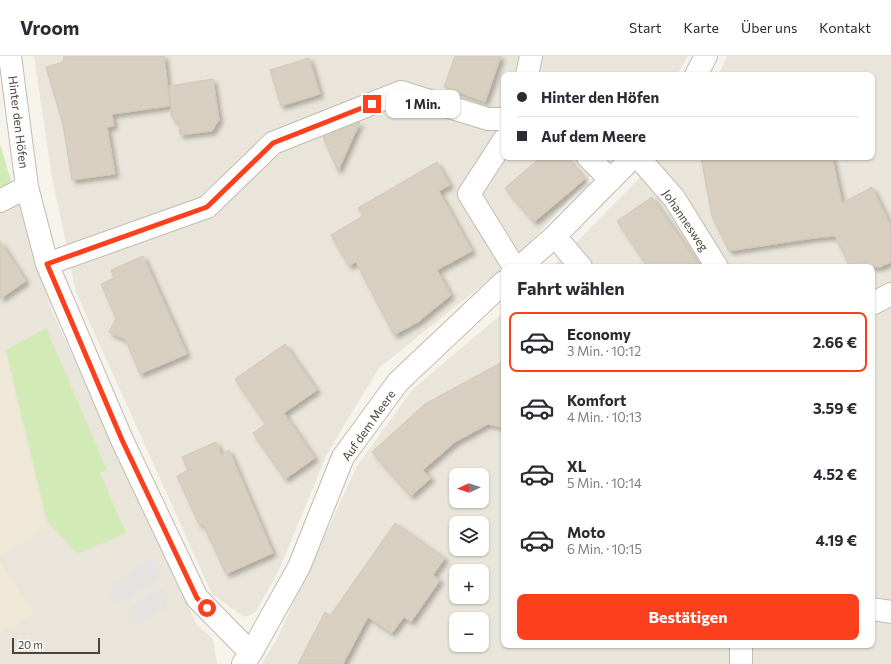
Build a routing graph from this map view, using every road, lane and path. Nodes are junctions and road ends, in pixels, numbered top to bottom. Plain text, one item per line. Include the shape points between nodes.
1 (10, 56) edge
2 (531, 56) edge
3 (706, 56) edge
4 (528, 72) edge
5 (698, 72) edge
6 (501, 119) edge
7 (501, 145) edge
8 (591, 160) edge
9 (630, 160) edge
10 (641, 160) edge
11 (612, 180) junction
12 (27, 187) junction
13 (0, 201) edge
14 (555, 236) junction
15 (47, 264) junction
16 (512, 264) edge
17 (523, 264) edge
18 (578, 264) edge
19 (715, 264) edge
20 (501, 285) edge
21 (891, 294) edge
22 (875, 302) edge
23 (875, 609) edge
24 (891, 612) edge
25 (741, 648) edge
26 (247, 658) edge
27 (741, 664) edge

1 - 12 street, Hinter den Höfen
2 - 4 street
3 - 5 street
6 - 15 street via 488,119 401,92 273,143 207,207
7 - 16 street via 469,194
8 - 11 street
9 - 11 street
10 - 19 street, Johannesweg via 674,198
11 - 14 street
12 - 13 street
12 - 15 street, Hinter den Höfen
14 - 17 street
14 - 18 street
15 - 26 street, Hinter den Höfen via 122,440 197,598
20 - 26 street, Auf dem Meere via 398,382 343,458 299,567
21 - 22 street
23 - 24 street
25 - 27 street

